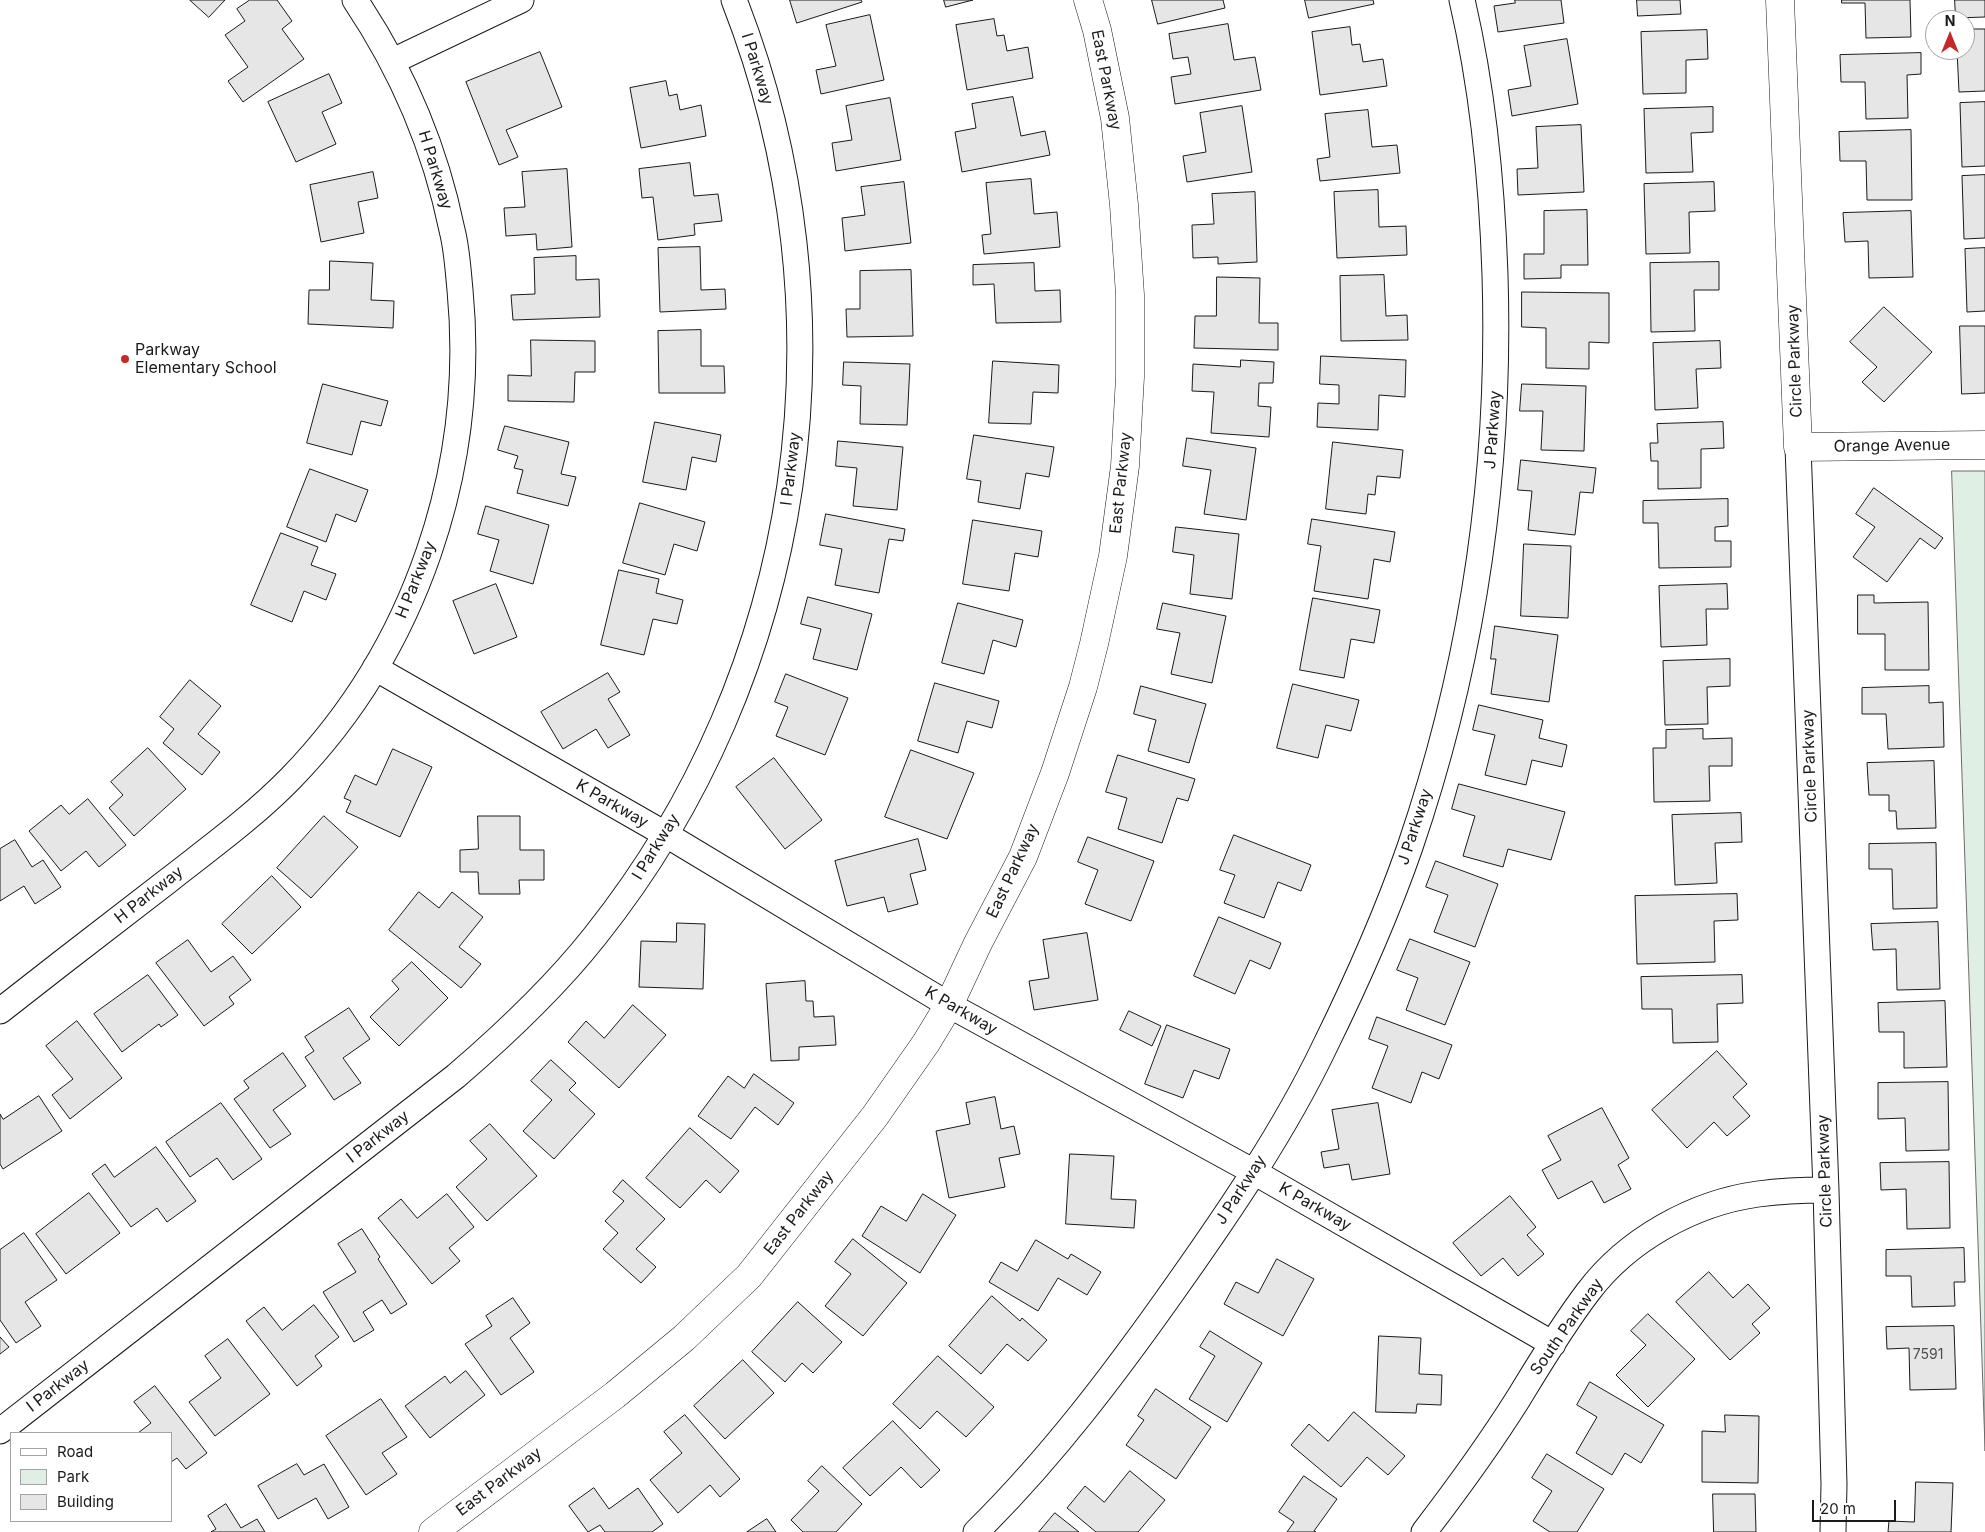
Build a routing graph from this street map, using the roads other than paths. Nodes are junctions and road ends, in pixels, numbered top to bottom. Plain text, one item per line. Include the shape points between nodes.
1 (355, 0) edge
2 (521, 0) edge
3 (734, 0) edge
4 (1088, 0) edge
5 (1462, 0) edge
6 (1780, 0) edge
7 (393, 61) junction
8 (1985, 445) edge
9 (1798, 447) junction
10 (375, 668) junction
11 (665, 834) junction
12 (949, 1005) junction
13 (0, 1011) edge
14 (1254, 1172) junction
15 (1826, 1190) junction
16 (1552, 1344) junction
17 (0, 1431) edge
18 (433, 1532) edge
19 (976, 1532) edge
20 (1424, 1532) edge
21 (1833, 1532) edge

1 - 7 street, H Parkway
2 - 7 street
3 - 11 street, I Parkway via 758,66 775,129 793,226 801,358 795,456 770,586 751,649 701,770
4 - 12 street, East Parkway via 1115,118 1130,295 1125,466 1115,538 1094,644 1055,773 1022,857
5 - 14 street, J Parkway via 1484,124 1490,179 1497,345 1491,470 1477,580 1442,742 1410,848 1370,951 1323,1051
6 - 9 street, Circle Parkway
7 - 10 street, H Parkway via 437,168 453,231 464,328 464,358 459,423 449,487 434,540 406,609
8 - 9 street, Orange Avenue
9 - 15 street, Circle Parkway
10 - 11 street, K Parkway
10 - 13 street, H Parkway via 322,742 292,777 245,822
11 - 12 street, K Parkway
11 - 17 street, I Parkway via 595,936 506,1033 456,1076
12 - 14 street, K Parkway
12 - 18 street, East Parkway via 875,1116 749,1276 684,1338 615,1395
14 - 16 street, K Parkway
14 - 19 street, J Parkway via 1127,1356 1064,1437
15 - 16 street, South Parkway via 1757,1194 1724,1201 1663,1227 1610,1266
15 - 21 street, Circle Parkway
16 - 20 street, South Parkway via 1503,1422

